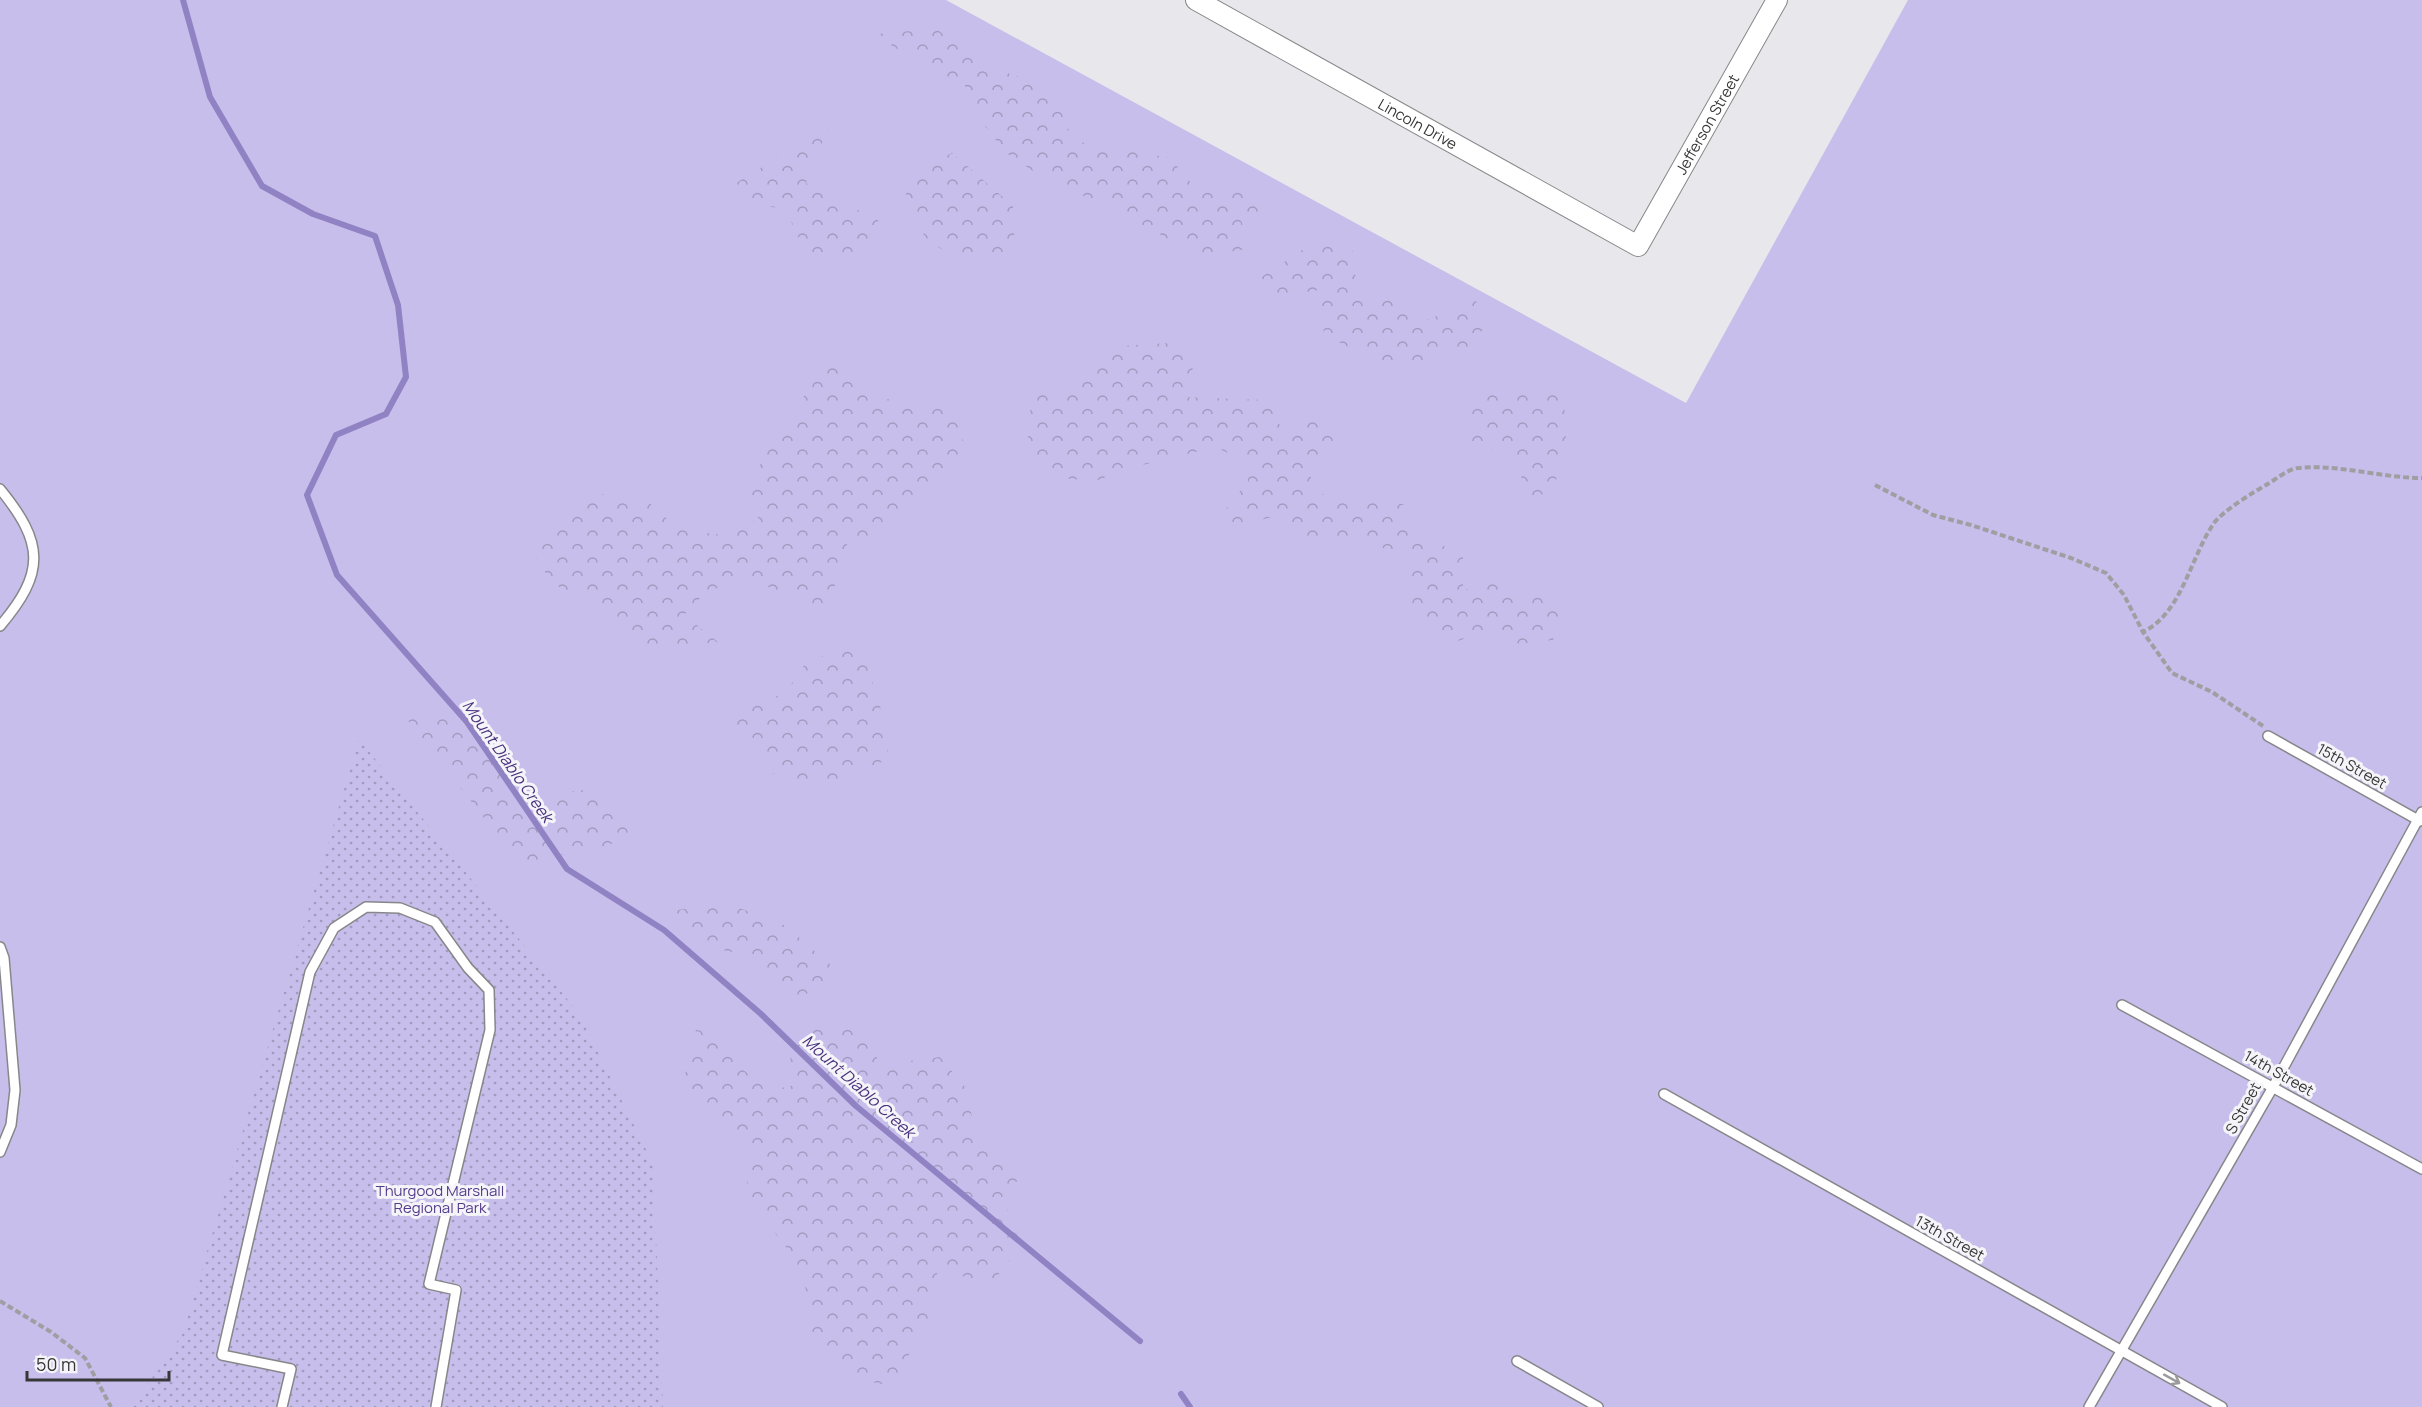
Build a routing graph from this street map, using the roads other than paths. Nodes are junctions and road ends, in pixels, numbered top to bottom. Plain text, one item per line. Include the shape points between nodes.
1 (1196, 0) edge
2 (1777, 0) edge
3 (1638, 246) joint
4 (0, 489) edge
5 (0, 626) edge
6 (2268, 736) road end
7 (2420, 818) edge
8 (0, 947) edge
9 (2122, 1005) dead end
10 (2273, 1087) junction
11 (1664, 1094) dead end
12 (0, 1152) edge
13 (2422, 1169) edge
14 (2121, 1351) junction
15 (1517, 1361) dead end
16 (282, 1407) edge
17 (436, 1407) edge
18 (1598, 1407) edge
19 (2089, 1407) edge
20 (2222, 1407) edge

1 - 3 street, Lincoln Drive
2 - 3 street, Jefferson Street
4 - 5 lane via 25,524 35,549 32,579
6 - 7 lane, 15th Street
7 - 10 lane, S Street
8 - 12 lane via 15,1090 11,1125
9 - 10 lane, 14th Street
10 - 13 lane, 14th Street
10 - 14 lane, S Street
11 - 14 lane, 13th Street
14 - 19 lane, S Street
14 -> 20 lane, 13th Street
15 - 18 lane
16 - 17 lane via 291,1369 222,1355 310,972 334,928 366,907 400,908 435,922 489,990 490,1030 429,1284 456,1290

